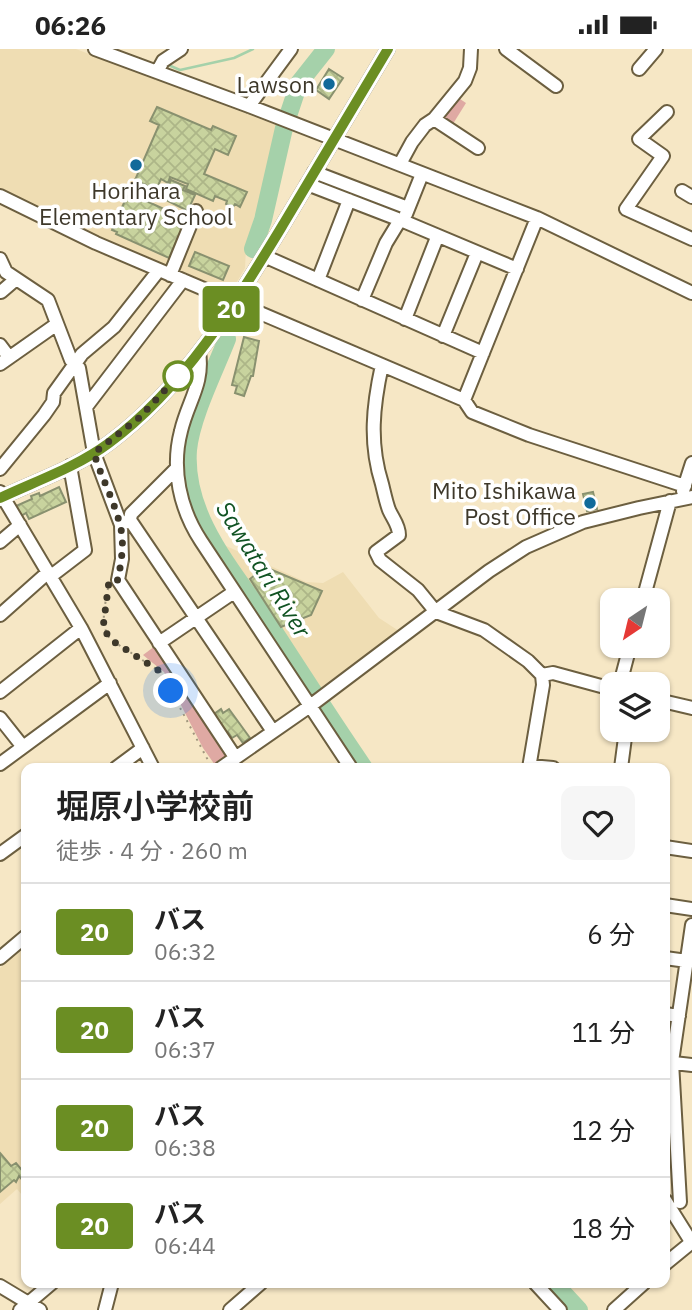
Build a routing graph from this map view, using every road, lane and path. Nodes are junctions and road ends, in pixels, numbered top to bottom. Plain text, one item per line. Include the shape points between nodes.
1 (96, 49) edge
2 (181, 49) edge
3 (291, 49) edge
4 (388, 49) edge
5 (471, 49) edge
6 (506, 49) edge
7 (656, 49) edge
8 (639, 69) dead end
9 (157, 72) junction
10 (556, 86) dead end
11 (249, 106) junction
12 (667, 112) dead end
13 (434, 120) junction
14 (334, 140) junction
15 (478, 148) dead end
16 (400, 165) junction
17 (314, 172) junction
18 (422, 174) junction
19 (307, 184) junction
20 (1, 196) edge
21 (349, 200) junction
22 (408, 208) junction
23 (0, 211) edge
24 (196, 211) dead end
25 (537, 218) junction
26 (402, 221) junction
27 (692, 239) edge
28 (436, 240) dead end
29 (477, 253) junction
30 (264, 256) junction
31 (0, 259) edge
32 (517, 269) junction
33 (164, 272) junction
34 (15, 279) junction
35 (183, 280) junction
36 (318, 280) junction
37 (1, 292) edge
38 (692, 293) edge
39 (362, 300) junction
40 (236, 302) junction
41 (405, 319) junction
42 (57, 324) junction
43 (443, 336) junction
44 (0, 345) edge
45 (199, 352) junction
46 (483, 353) junction
47 (4, 361) edge
48 (76, 363) junction
49 (382, 365) junction
50 (464, 400) junction
51 (86, 407) junction
52 (94, 453) junction
53 (692, 463) edge
54 (70, 465) junction
55 (0, 468) edge
56 (177, 468) junction
57 (1, 495) edge
58 (682, 496) edge
59 (126, 523) junction
60 (20, 525) junction
61 (0, 542) edge
62 (49, 573) junction
63 (118, 580) junction
64 (648, 588) edge
65 (234, 592) junction
66 (436, 612) junction
67 (0, 615) edge
68 (196, 618) junction
69 (81, 628) junction
70 (159, 642) junction
71 (542, 675) junction
72 (110, 683) junction
73 (600, 686) edge
74 (0, 692) edge
75 (316, 701) junction
76 (670, 703) edge
77 (692, 708) edge
78 (0, 718) edge
79 (272, 730) junction
80 (624, 742) edge
81 (23, 747) junction
82 (143, 748) junction
83 (235, 757) junction
84 (123, 763) edge
85 (150, 763) edge
86 (209, 763) edge
87 (227, 763) edge
88 (348, 763) edge
89 (530, 763) edge
90 (622, 763) edge
91 (0, 764) edge
92 (21, 839) edge
93 (670, 848) edge
94 (692, 851) edge
95 (0, 854) edge
96 (670, 906) edge
97 (692, 909) edge
98 (692, 925) edge
99 (21, 940) edge
100 (0, 958) edge
101 (670, 959) edge
102 (687, 961) junction
103 (670, 1015) edge
104 (679, 1016) junction
105 (670, 1054) edge
106 (670, 1062) edge
107 (692, 1065) edge
108 (670, 1117) edge
109 (676, 1202) edge
110 (692, 1243) edge
111 (670, 1260) edge
112 (0, 1286) edge
113 (46, 1288) edge
114 (111, 1288) edge
115 (255, 1288) edge
116 (540, 1288) edge
117 (638, 1288) edge
118 (24, 1306) edge
119 (40, 1310) edge
120 (105, 1310) edge
121 (230, 1310) edge
122 (560, 1310) edge
123 (614, 1310) edge

1 - 9 street
2 - 9 street via 163,61
3 - 11 street
4 - 14 street
5 - 13 street via 465,81
6 - 10 street
7 - 8 street
9 - 11 street
11 - 14 street
12 - 27 street via 639,139 663,156 626,209
13 - 15 street
13 - 16 street via 412,142
14 - 16 street
14 - 17 street
16 - 18 street
17 - 19 street
17 - 22 street
18 - 22 street
18 - 25 street
19 - 21 street
19 - 30 street
20 - 23 street
20 - 33 street
21 - 26 street
21 - 36 street
22 - 26 street
24 - 33 street
25 - 32 street
25 - 38 street
26 - 29 street
26 - 39 street via 386,243
28 - 41 street
29 - 32 street
29 - 43 street
30 - 36 street
30 - 40 street
31 - 34 street
32 - 46 street
33 - 35 street
33 - 48 street
34 - 37 street
34 - 42 street via 48,300
35 - 40 street
35 - 51 street
36 - 39 street
39 - 41 street
40 - 45 street
40 - 49 street
41 - 43 street
42 - 47 street
42 - 48 street
43 - 46 street
44 - 47 street
45 - 52 street via 139,418
45 - 56 street via 201,374 180,431
46 - 50 street
48 - 51 street
48 - 55 street via 44,415
49 - 50 street
49 - 66 street via 373,405 373,437 380,478 399,535 376,552
50 - 58 street via 472,412
51 - 52 street
52 - 54 street
52 - 59 street
53 - 58 street
54 - 57 street
54 - 62 street via 85,550
56 - 59 street
56 - 65 street via 191,526
57 - 60 street
58 - 64 street
58 - 66 street via 544,537 510,556
59 - 63 street
59 - 68 street
60 - 61 street
60 - 62 street
62 - 67 street
62 - 69 street
63 - 70 street
63 - 86 path via 109,581 106,633 161,672
65 - 68 street
65 - 75 street
66 - 71 street via 484,630
66 - 75 street
68 - 70 street
68 - 79 street
69 - 72 street
69 - 74 street
70 - 83 street
71 - 73 street via 553,673
71 - 89 street
72 - 81 street
72 - 82 street
75 - 79 street
75 - 88 street
76 - 77 street
78 - 81 street
79 - 83 street
80 - 90 street
81 - 91 street
82 - 84 street
82 - 85 street
83 - 87 street
92 - 95 street
93 - 94 street
96 - 97 street
98 - 102 street
99 - 100 street
101 - 102 street
102 - 104 street
103 - 104 street
104 - 105 street
106 - 107 street
108 - 109 street
109 - 110 street
110 - 111 street
112 - 118 street
113 - 118 street
114 - 120 street
115 - 121 street
116 - 122 street
117 - 123 street
118 - 119 street

